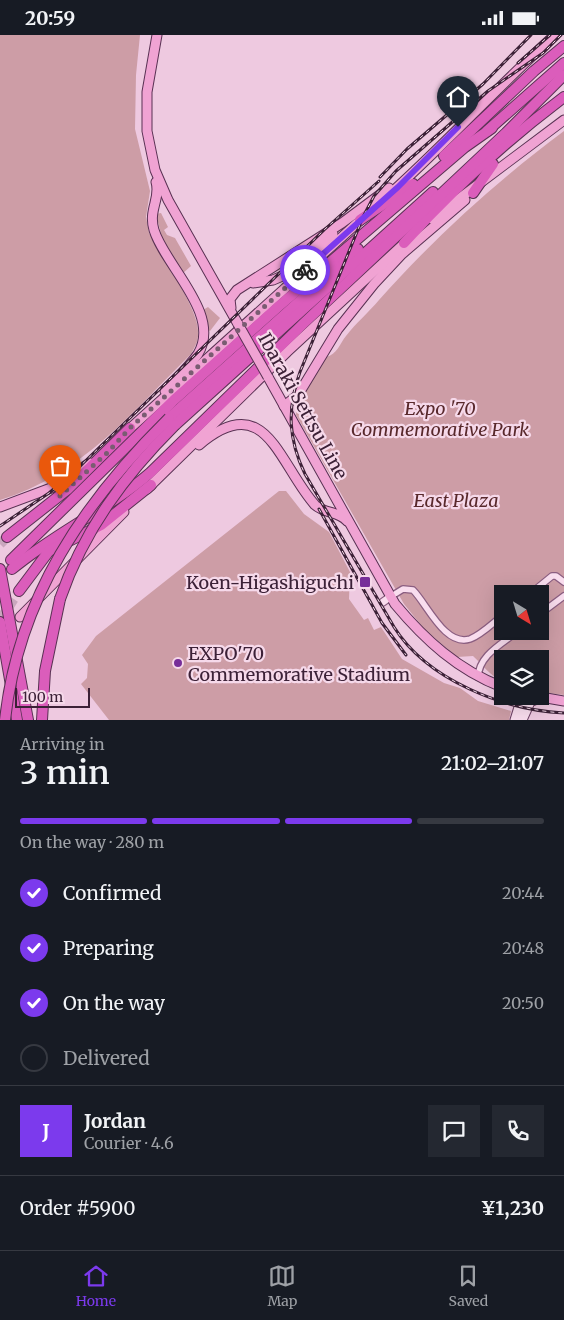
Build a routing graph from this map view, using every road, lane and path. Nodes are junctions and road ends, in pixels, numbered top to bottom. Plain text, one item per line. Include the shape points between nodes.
1 (157, 35) edge
2 (555, 35) edge
3 (564, 46) edge
4 (564, 63) edge
5 (564, 75) edge
6 (564, 98) edge
7 (564, 120) edge
8 (492, 127) junction
9 (527, 148) junction
10 (434, 152) junction
11 (155, 169) junction
12 (480, 181) junction
13 (473, 193) junction
14 (360, 220) junction
15 (404, 243) junction
16 (245, 285) junction
17 (232, 314) junction
18 (284, 406) junction
19 (142, 418) junction
20 (172, 422) junction
21 (130, 428) junction
22 (166, 471) junction
23 (151, 485) junction
24 (0, 507) edge
25 (356, 534) junction
26 (7, 537) tunnel mouth
27 (0, 569) edge
28 (564, 582) edge
29 (542, 585) edge
30 (19, 591) tunnel mouth
31 (564, 596) edge
32 (387, 599) junction
33 (549, 607) edge
34 (20, 617) dead end
35 (0, 622) edge
36 (494, 624) edge
37 (504, 640) edge
38 (478, 677) junction
39 (494, 684) edge
40 (549, 699) edge
41 (564, 701) edge
42 (520, 705) edge
43 (529, 705) edge
44 (5, 720) edge
45 (17, 720) edge
46 (28, 720) edge
47 (42, 720) edge
48 (515, 720) edge
49 (522, 720) edge

1 - 11 main road, Ibaraki Settsu Line via 147,92 147,131
2 - 10 main road
3 - 14 highway via 423,175 393,200
4 - 8 highway
5 - 8 highway via 150,473 123,495 12,565 181,394
5 - 20 highway
6 - 12 highway via 495,162
6 - 15 highway via 536,118
7 - 9 main road
8 - 20 highway
9 - 12 main road
9 - 13 main road
10 - 14 main road
10 - 16 main road via 353,215
11 - 17 main road, Ibaraki Settsu Line via 168,200
11 - 19 main road via 153,175 158,190 152,208 154,231 198,309 204,334 197,355
12 - 13 highway
12 - 15 main road
13 - 18 main road via 402,254 374,284 338,329 298,395
14 - 16 main road via 334,233 288,274
14 - 19 main road
15 - 22 main road
16 - 17 main road via 230,299
17 - 18 main road, Ibaraki Settsu Line, bridge
18 - 25 main road, Ibaraki Settsu Line
19 - 21 main road
20 - 44 highway, bridge via 128,459 99,495 55,562 22,640
20 - 47 highway, bridge via 98,517 78,553 60,599 45,671
21 - 24 main road via 60,483
21 - 26 highway via 68,489
22 - 23 main road
22 - 25 main road via 223,428 236,424 253,426 268,437 315,505 323,511 342,516
23 - 30 highway via 101,525 49,551
23 - 34 main road
25 - 32 main road, Ibaraki Settsu Line
27 - 46 highway
28 - 29 street via 556,576
31 - 33 street
32 - 36 street via 406,589 413,590 434,619 450,635 460,639 475,637
32 - 38 main road, Ibaraki Settsu Line via 439,651
35 - 45 highway
37 - 38 street via 478,666
38 - 39 main road, Ibaraki Settsu Line
40 - 41 main road
42 - 48 main road
43 - 49 main road

